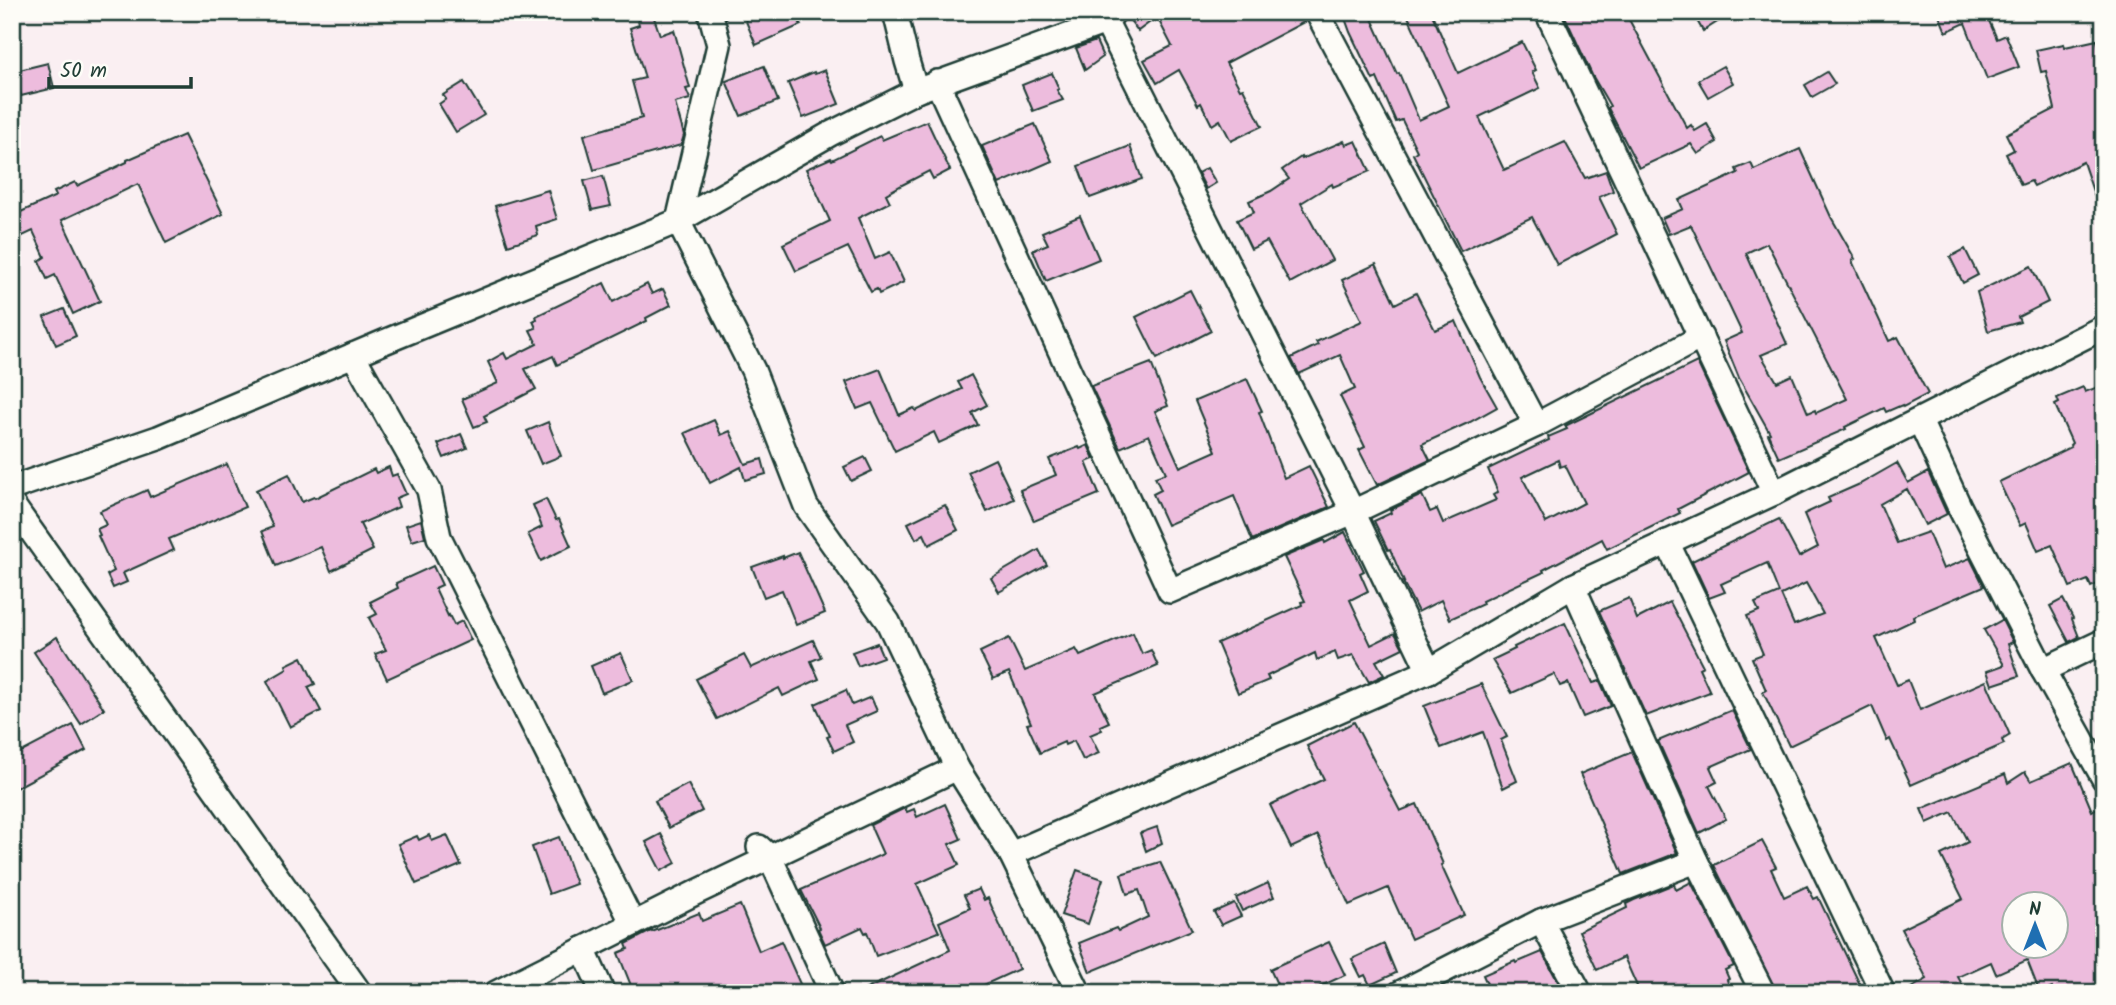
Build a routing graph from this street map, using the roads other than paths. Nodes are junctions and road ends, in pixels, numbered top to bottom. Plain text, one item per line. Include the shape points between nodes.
1 (710, 12) edge
2 (895, 12) edge
3 (1317, 12) edge
4 (1547, 12) edge
5 (1110, 17) edge
6 (927, 86) junction
7 (678, 221) junction
8 (2104, 327) edge
9 (1701, 337) junction
10 (353, 355) junction
11 (1920, 421) junction
12 (1536, 425) junction
13 (12, 488) edge
14 (1774, 493) junction
15 (12, 504) edge
16 (1353, 512) junction
17 (1667, 542) junction
18 (1573, 586) junction
19 (2104, 640) edge
20 (2043, 670) junction
21 (1429, 671) junction
22 (957, 768) junction
23 (2104, 779) edge
24 (764, 852) junction
25 (1011, 854) junction
26 (1696, 861) junction
27 (1541, 921) junction
28 (633, 924) junction
29 (583, 949) junction
30 (360, 993) edge
31 (496, 993) edge
32 (603, 993) edge
33 (832, 993) edge
34 (1079, 993) edge
35 (1400, 993) edge
36 (1580, 993) edge
37 (1763, 993) edge
38 (1883, 993) edge

1 - 7 street via 719,46
2 - 6 street via 907,61
3 - 12 street
4 - 9 street
5 - 6 street
5 - 16 street
6 - 7 street via 830,134
6 - 16 street via 1170,591
7 - 10 street
7 - 22 street via 753,370 806,506 888,622
8 - 11 street
9 - 12 street
9 - 14 street
10 - 13 street via 158,438
10 - 28 street via 429,490 439,537
11 - 14 street
11 - 20 street
12 - 16 street
14 - 17 street
15 - 30 street
16 - 21 street
17 - 18 street
17 - 38 street
18 - 21 street
18 - 26 street
19 - 20 street
20 - 23 street
21 - 25 street
22 - 24 street
22 - 25 street
24 - 28 street
24 - 33 street
25 - 34 street
26 - 27 street
26 - 37 street
27 - 35 street
27 - 36 street
28 - 29 street
29 - 31 street
29 - 32 street

